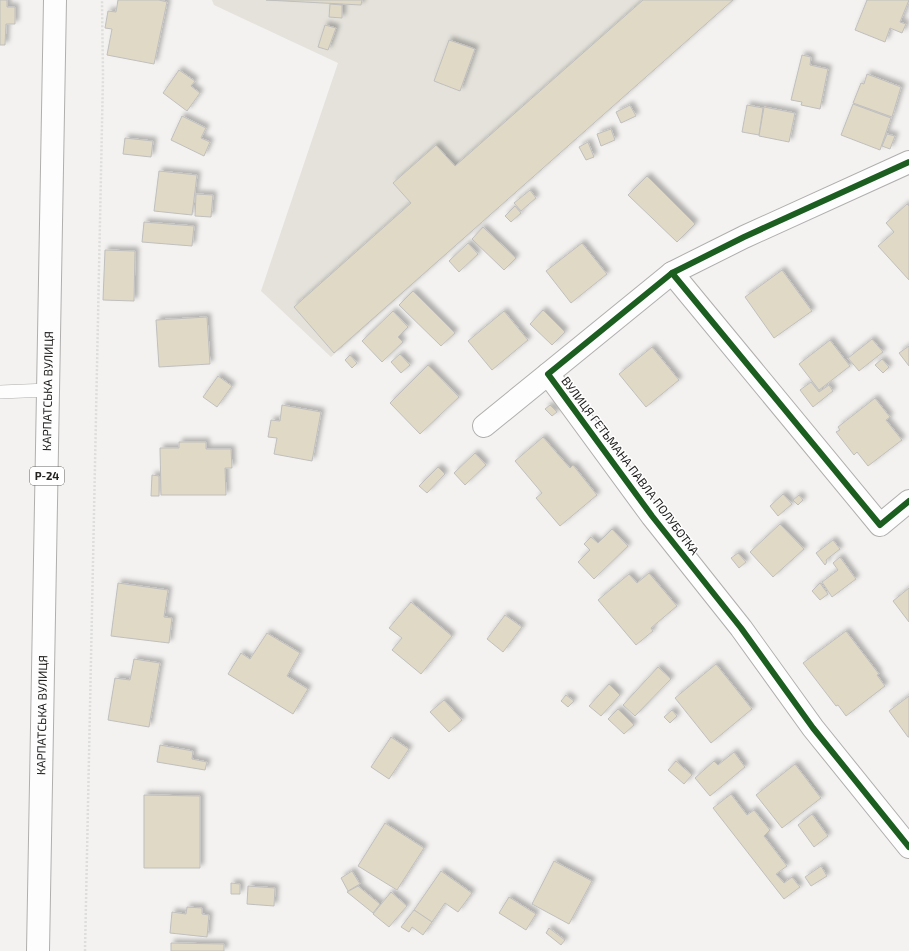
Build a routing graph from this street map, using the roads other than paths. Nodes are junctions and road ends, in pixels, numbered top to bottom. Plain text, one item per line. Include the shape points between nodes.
1 (54, 0) edge
2 (909, 162) edge
3 (672, 272) junction
4 (548, 374) junction
5 (48, 390) junction
6 (0, 392) edge
7 (484, 426) dead end
8 (909, 501) edge
9 (909, 847) edge
10 (38, 951) edge

1 - 5 street, КАРПАТСЬКА ВУЛИЦЯ / Р-24
2 - 3 street, ВУЛИЦЯ ГЕТЬМАНА ПАВЛА ПОЛУБОТКА
3 - 4 street, ВУЛИЦЯ ГЕТЬМАНА ПАВЛА ПОЛУБОТКА
3 - 8 street via 880,525
4 - 7 street
4 - 9 street, ВУЛИЦЯ ГЕТЬМАНА ПАВЛА ПОЛУБОТКА via 652,516 741,628 814,728
5 - 6 lane
5 - 10 street, КАРПАТСЬКА ВУЛИЦЯ / Р-24

